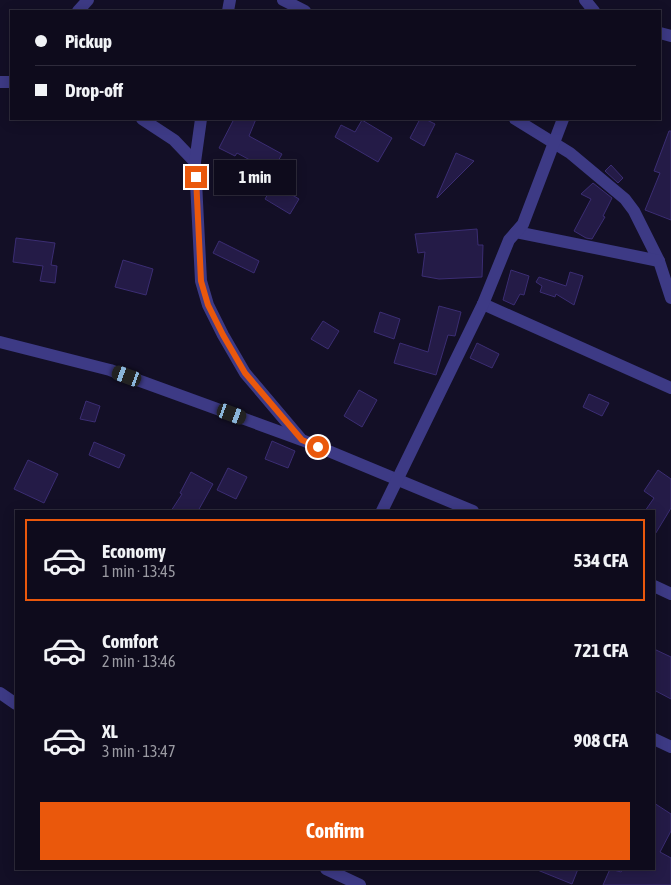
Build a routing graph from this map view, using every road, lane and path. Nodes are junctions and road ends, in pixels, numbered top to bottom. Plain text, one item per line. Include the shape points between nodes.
1 (88, 0) edge
2 (283, 0) edge
3 (79, 10) edge
4 (303, 10) edge
5 (144, 120) edge
6 (201, 120) edge
7 (517, 120) edge
8 (563, 120) edge
9 (554, 143) junction
10 (195, 162) junction
11 (516, 232) junction
12 (659, 261) junction
13 (671, 298) edge
14 (483, 304) junction
15 (0, 342) edge
16 (671, 388) edge
17 (302, 440) junction
18 (397, 481) junction
19 (382, 510) edge
20 (470, 510) edge
21 (655, 586) edge
22 (671, 594) edge
23 (0, 692) edge
24 (15, 703) edge
25 (655, 739) edge
26 (671, 747) edge
27 (328, 870) edge
28 (360, 885) edge

1 - 3 street
2 - 4 street
5 - 10 street via 174,140
6 - 10 street
7 - 9 street
8 - 9 street
9 - 11 street via 525,220
9 - 12 street via 625,199
10 - 17 street via 201,281 208,305 245,373
11 - 12 street
11 - 14 street via 509,240
12 - 13 street
14 - 16 street
14 - 18 street
15 - 17 street via 110,370
17 - 18 street
18 - 19 street
18 - 20 street
21 - 22 street
23 - 24 street
25 - 26 street
27 - 28 street

